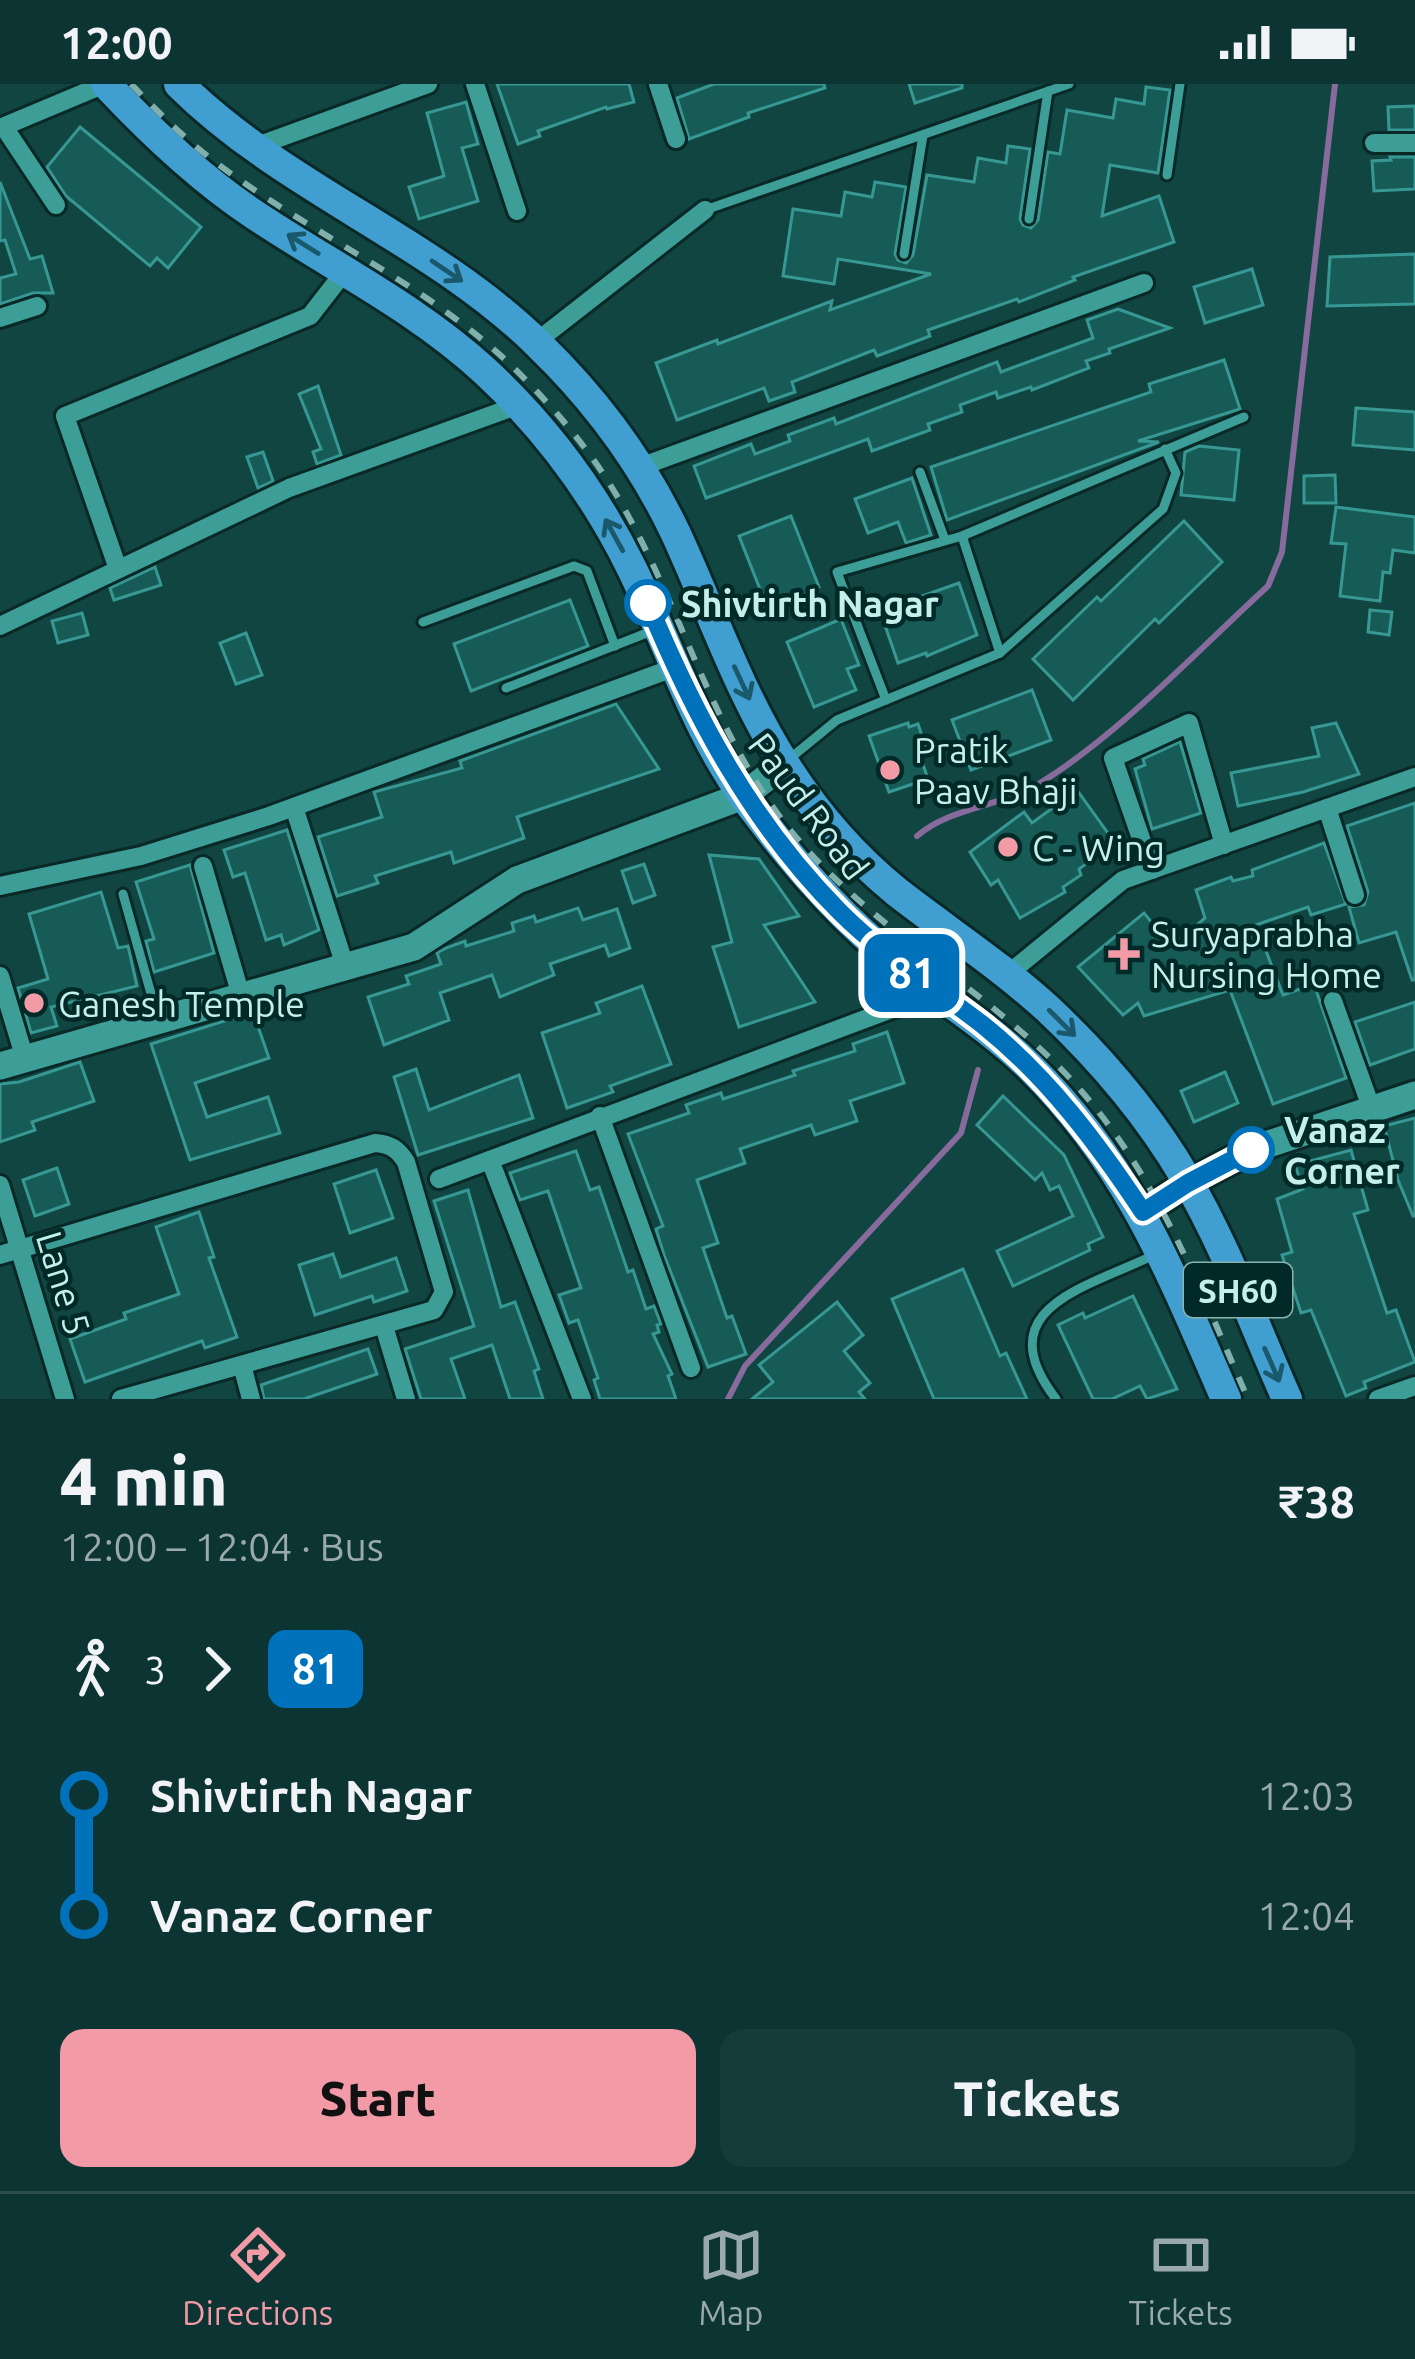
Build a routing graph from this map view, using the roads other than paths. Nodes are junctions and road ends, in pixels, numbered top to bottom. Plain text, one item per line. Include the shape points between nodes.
1 (105, 84) edge
2 (179, 84) edge
3 (428, 84) edge
4 (475, 84) edge
5 (658, 84) edge
6 (1069, 84) edge
7 (1180, 84) edge
8 (1048, 92) junction
9 (2, 128) edge
10 (923, 135) junction
11 (676, 139) dead end
12 (1374, 142) dead end
13 (1415, 143) edge
14 (254, 147) junction
15 (1167, 175) dead end
16 (56, 206) dead end
17 (705, 210) joint
18 (517, 211) dead end
19 (1029, 219) dead end
20 (904, 254) dead end
21 (345, 272) junction
22 (1144, 283) dead end
23 (37, 306) dead end
24 (0, 318) edge
25 (536, 342) junction
26 (519, 405) junction
27 (1244, 417) dead end
28 (1165, 449) junction
29 (640, 467) junction
30 (920, 472) dead end
31 (962, 536) junction
32 (945, 540) junction
33 (118, 569) junction
34 (423, 622) dead end
35 (0, 626) edge
36 (658, 629) junction
37 (615, 646) junction
38 (1000, 652) junction
39 (676, 667) junction
40 (506, 688) dead end
41 (886, 700) junction
42 (784, 764) junction
43 (1415, 777) edge
44 (743, 796) junction
45 (294, 807) junction
46 (1327, 808) junction
47 (1224, 845) junction
48 (203, 866) dead end
49 (1152, 870) junction
50 (0, 886) edge
51 (123, 894) dead end
52 (1355, 895) dead end
53 (345, 967) junction
54 (1007, 975) junction
55 (0, 976) edge
56 (938, 992) junction
57 (242, 996) junction
58 (1333, 1001) dead end
59 (158, 1020) junction
60 (13, 1063) edge
61 (1415, 1095) edge
62 (1372, 1110) junction
63 (600, 1116) junction
64 (490, 1160) junction
65 (439, 1179) dead end
66 (1188, 1183) junction
67 (0, 1185) edge
68 (1143, 1212) junction
69 (10, 1252) edge
70 (1162, 1252) junction
71 (384, 1326) junction
72 (242, 1365) junction
73 (691, 1368) dead end
74 (1415, 1386) edge
75 (65, 1399) edge
76 (121, 1399) edge
77 (251, 1399) edge
78 (406, 1399) edge
79 (582, 1399) edge
80 (1056, 1399) edge
81 (1226, 1399) edge
82 (1287, 1399) edge
83 (1378, 1399) edge

1 - 9 street
21 -> 1 main road, Paud Road / SH60 via 216,187
2 - 14 main road, Paud Road / SH60
3 - 14 street
4 - 18 street
5 - 11 street
6 - 8 lane
7 - 15 lane
8 - 10 lane
8 - 19 lane
9 - 16 street
10 - 17 lane
10 - 20 lane
12 - 13 street
14 -> 25 main road, Paud Road / SH60 via 464,283
17 - 25 street
21 - 26 main road, Paud Road / SH60 via 453,343
21 - 33 street via 310,316 65,416
22 - 29 street
23 - 24 street
25 - 29 main road, Paud Road / SH60
26 - 33 street via 289,488
36 -> 26 main road, Paud Road / SH60 via 585,484
27 - 28 lane
28 - 31 lane
28 - 38 lane via 1176,473 1163,509
29 -> 42 main road, Paud Road / SH60
30 - 32 lane
31 - 32 lane
31 - 38 lane
32 - 41 lane via 837,572
33 - 35 street
34 - 37 lane via 574,566 587,572
36 - 37 lane
36 - 39 main road, Paud Road / SH60
37 - 40 lane
38 - 41 lane
39 - 44 main road, Paud Road / SH60
39 - 45 street
41 - 42 lane via 837,720
42 - 44 street
42 - 54 main road, Paud Road / SH60 via 862,860
43 - 46 street
44 - 53 street via 518,880 414,947
44 - 56 main road, Paud Road / SH60 via 841,914
45 - 50 street via 141,856
45 - 53 street
46 - 47 street
46 - 52 street
47 - 49 street
47 - 49 street via 1189,723 1113,756
48 - 57 street
49 - 54 street via 1123,880
51 - 59 lane
53 - 57 street
54 -> 66 main road, Paud Road / SH60 via 1115,1078
55 - 60 street
56 - 63 street
56 - 68 main road, Paud Road / SH60 via 1031,1068
57 - 59 street
58 - 62 street
59 - 60 street
61 - 62 street
62 - 66 street via 1251,1150
63 - 64 street
63 - 73 street
64 - 65 street
64 - 79 street
66 - 68 street
66 -> 82 main road, Paud Road / SH60
67 - 69 street, Lane 5
68 - 70 main road, Paud Road / SH60
69 - 71 street via 375,1143 406,1162 444,1292 434,1310
69 - 75 street, Lane 5
70 - 80 lane via 1040,1315 1031,1360
70 - 81 main road, Paud Road / SH60
71 - 72 street
71 - 78 street
72 - 76 street
72 - 77 street
74 - 83 street

